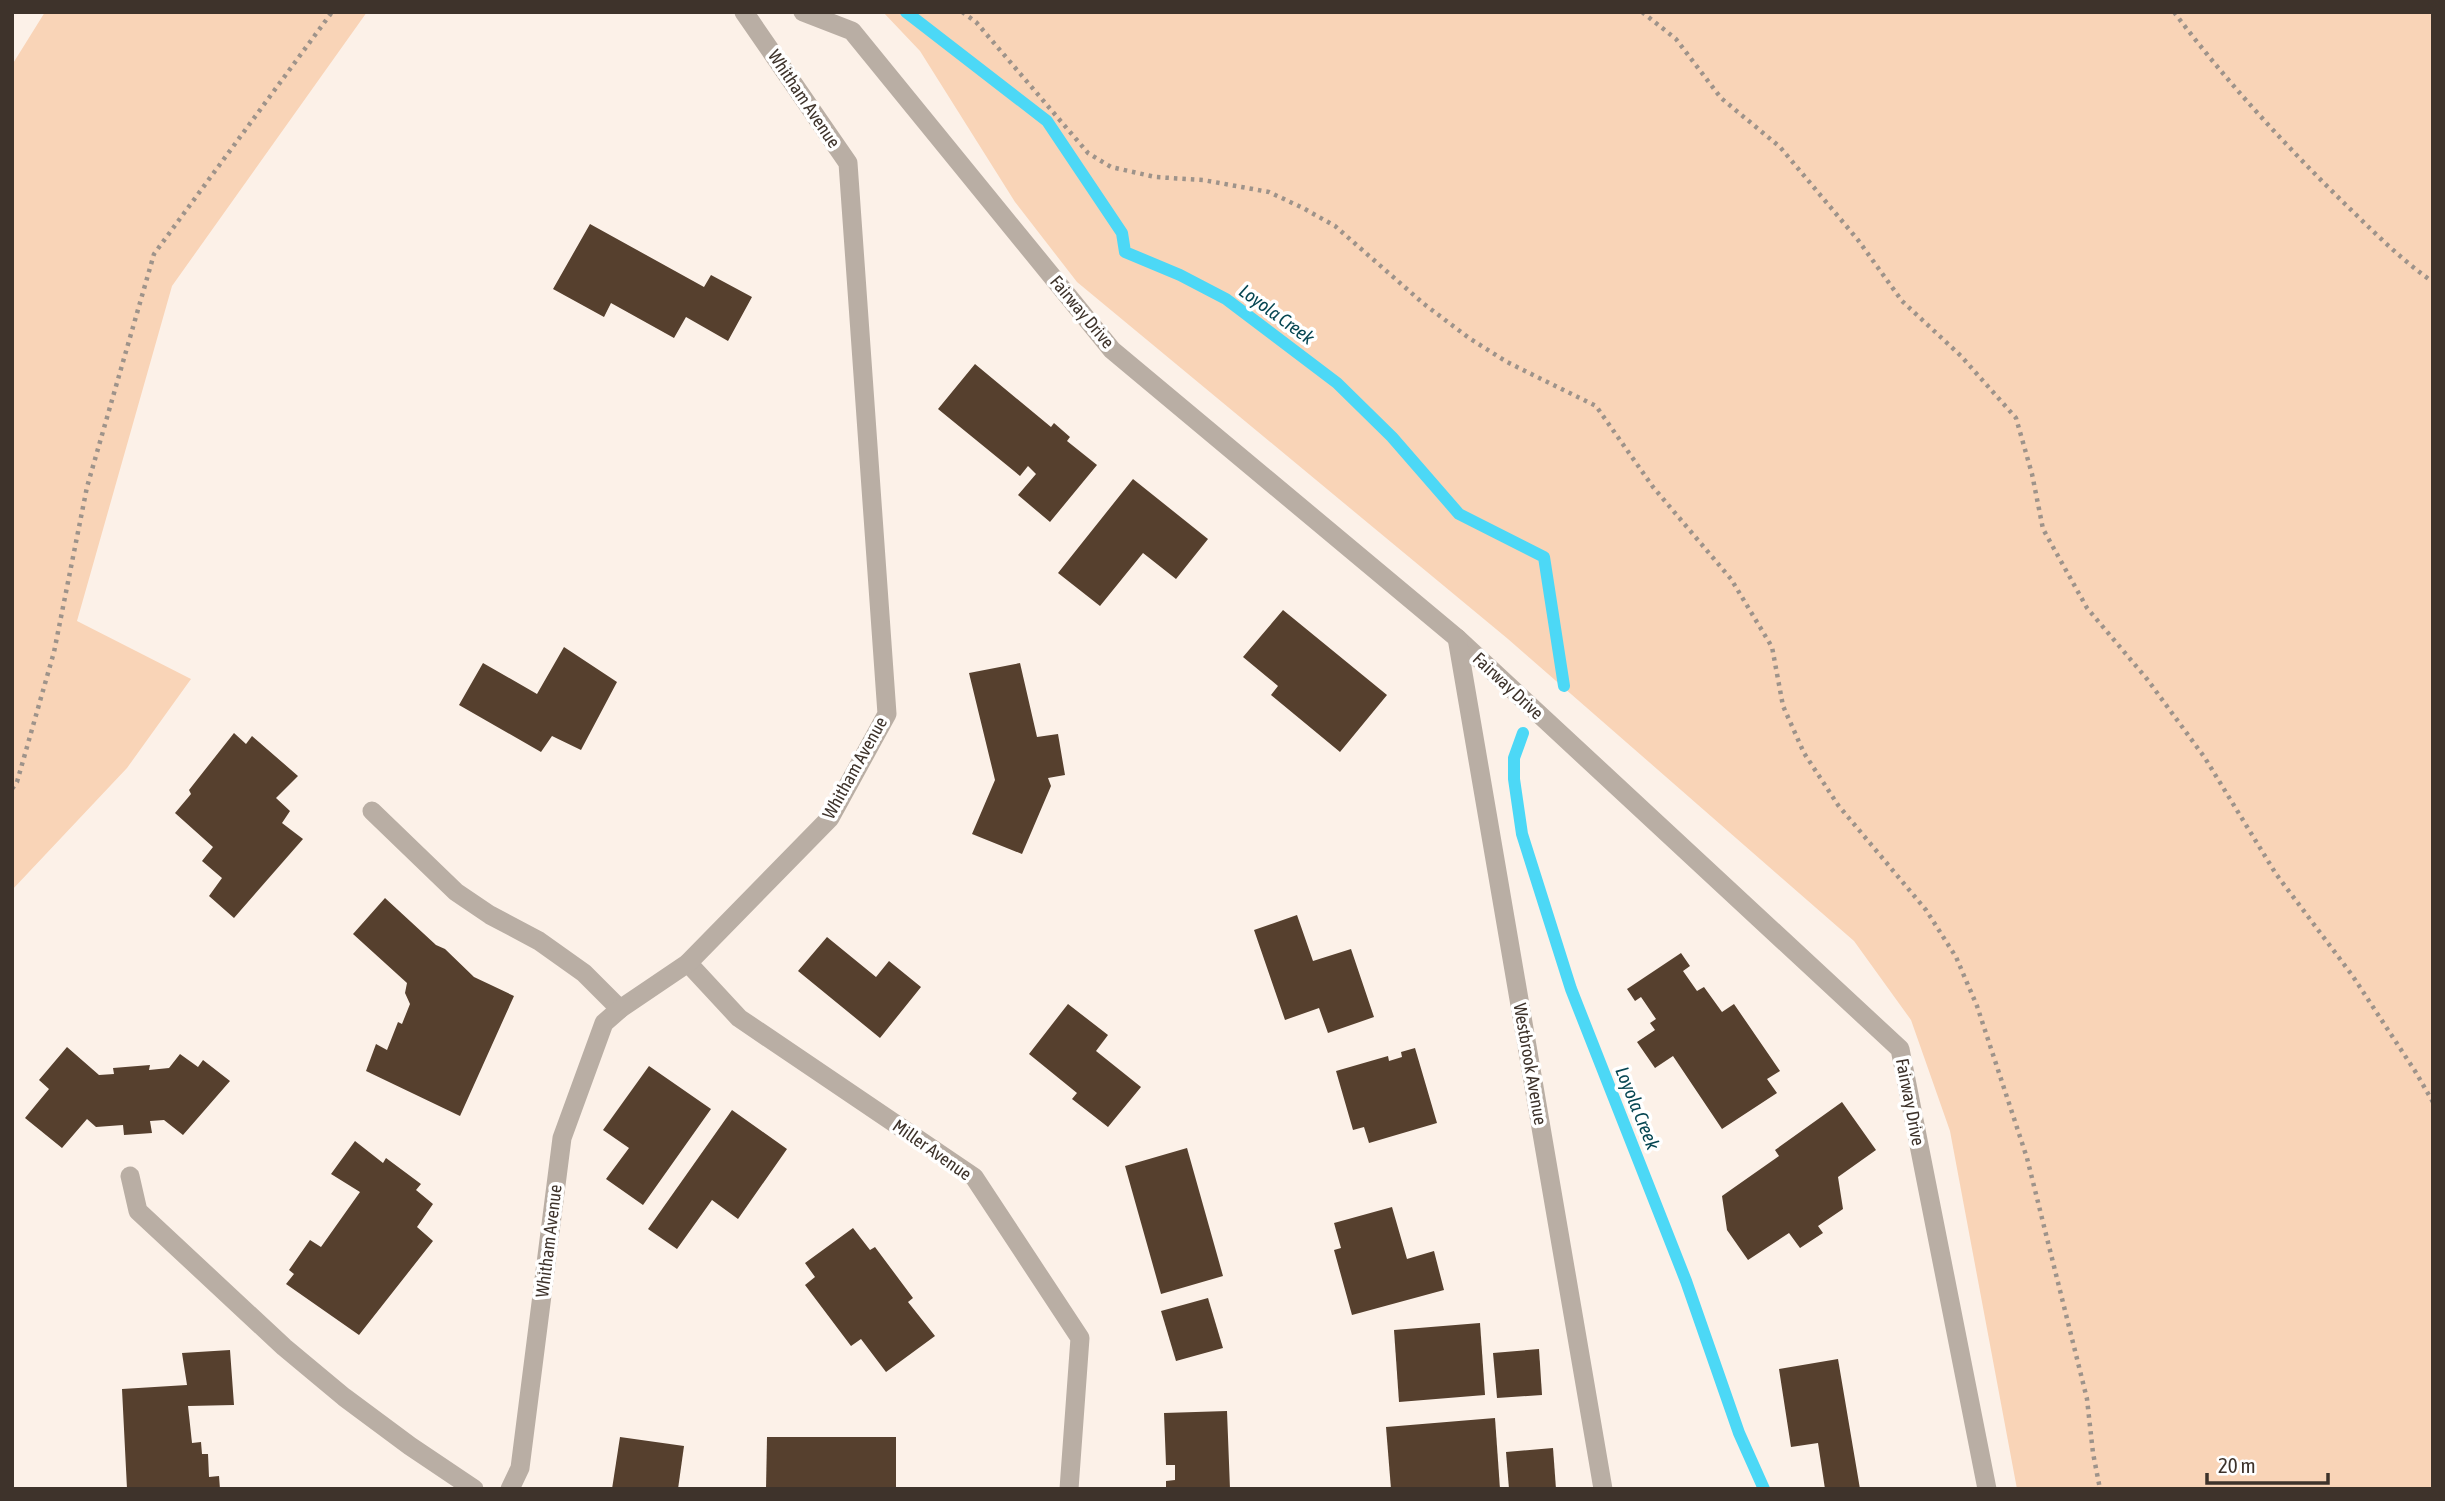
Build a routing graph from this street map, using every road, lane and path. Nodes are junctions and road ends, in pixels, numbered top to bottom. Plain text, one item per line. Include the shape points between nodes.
1 (332, 12) edge
2 (744, 12) edge
3 (803, 12) edge
4 (962, 12) edge
5 (1643, 12) edge
6 (2174, 12) edge
7 (2433, 282) edge
8 (1457, 638) junction
9 (12, 789) edge
10 (372, 811) dead end
11 (688, 963) junction
12 (620, 1009) junction
13 (2433, 1102) edge
14 (130, 1176) dead end
15 (474, 1489) edge
16 (510, 1489) edge
17 (1069, 1489) edge
18 (1603, 1489) edge
19 (1987, 1489) edge
20 (2100, 1489) edge

1 - 9 path via 154,254 87,487 54,652
2 - 11 street, Whitham Avenue via 848,163 887,714 830,818
3 - 8 street, Fairway Drive via 852,31 1112,350
4 - 20 path via 976,22 1088,153 1111,167 1269,192 1303,208 1335,226 1469,338 1596,406 1653,487 1731,579 1772,647 1783,706 1804,753 1838,804 1926,910 1956,957 1977,1006 2027,1158 2087,1399
5 - 13 path via 1676,39 1721,98 1780,147 1902,301 1961,356 2016,418 2043,529 2087,608 2206,758 2276,874 2352,975
6 - 7 path via 2301,160 2407,264
8 - 18 street, Westbrook Avenue
8 - 19 street, Fairway Drive via 1900,1049
10 - 12 street via 456,892 584,973
11 - 12 street, Whitham Avenue
11 - 17 street, Miller Avenue via 739,1018 974,1177 1080,1338
12 - 16 street, Whitham Avenue via 604,1023 562,1138 520,1468
14 - 15 street via 138,1211 274,1338 344,1397

